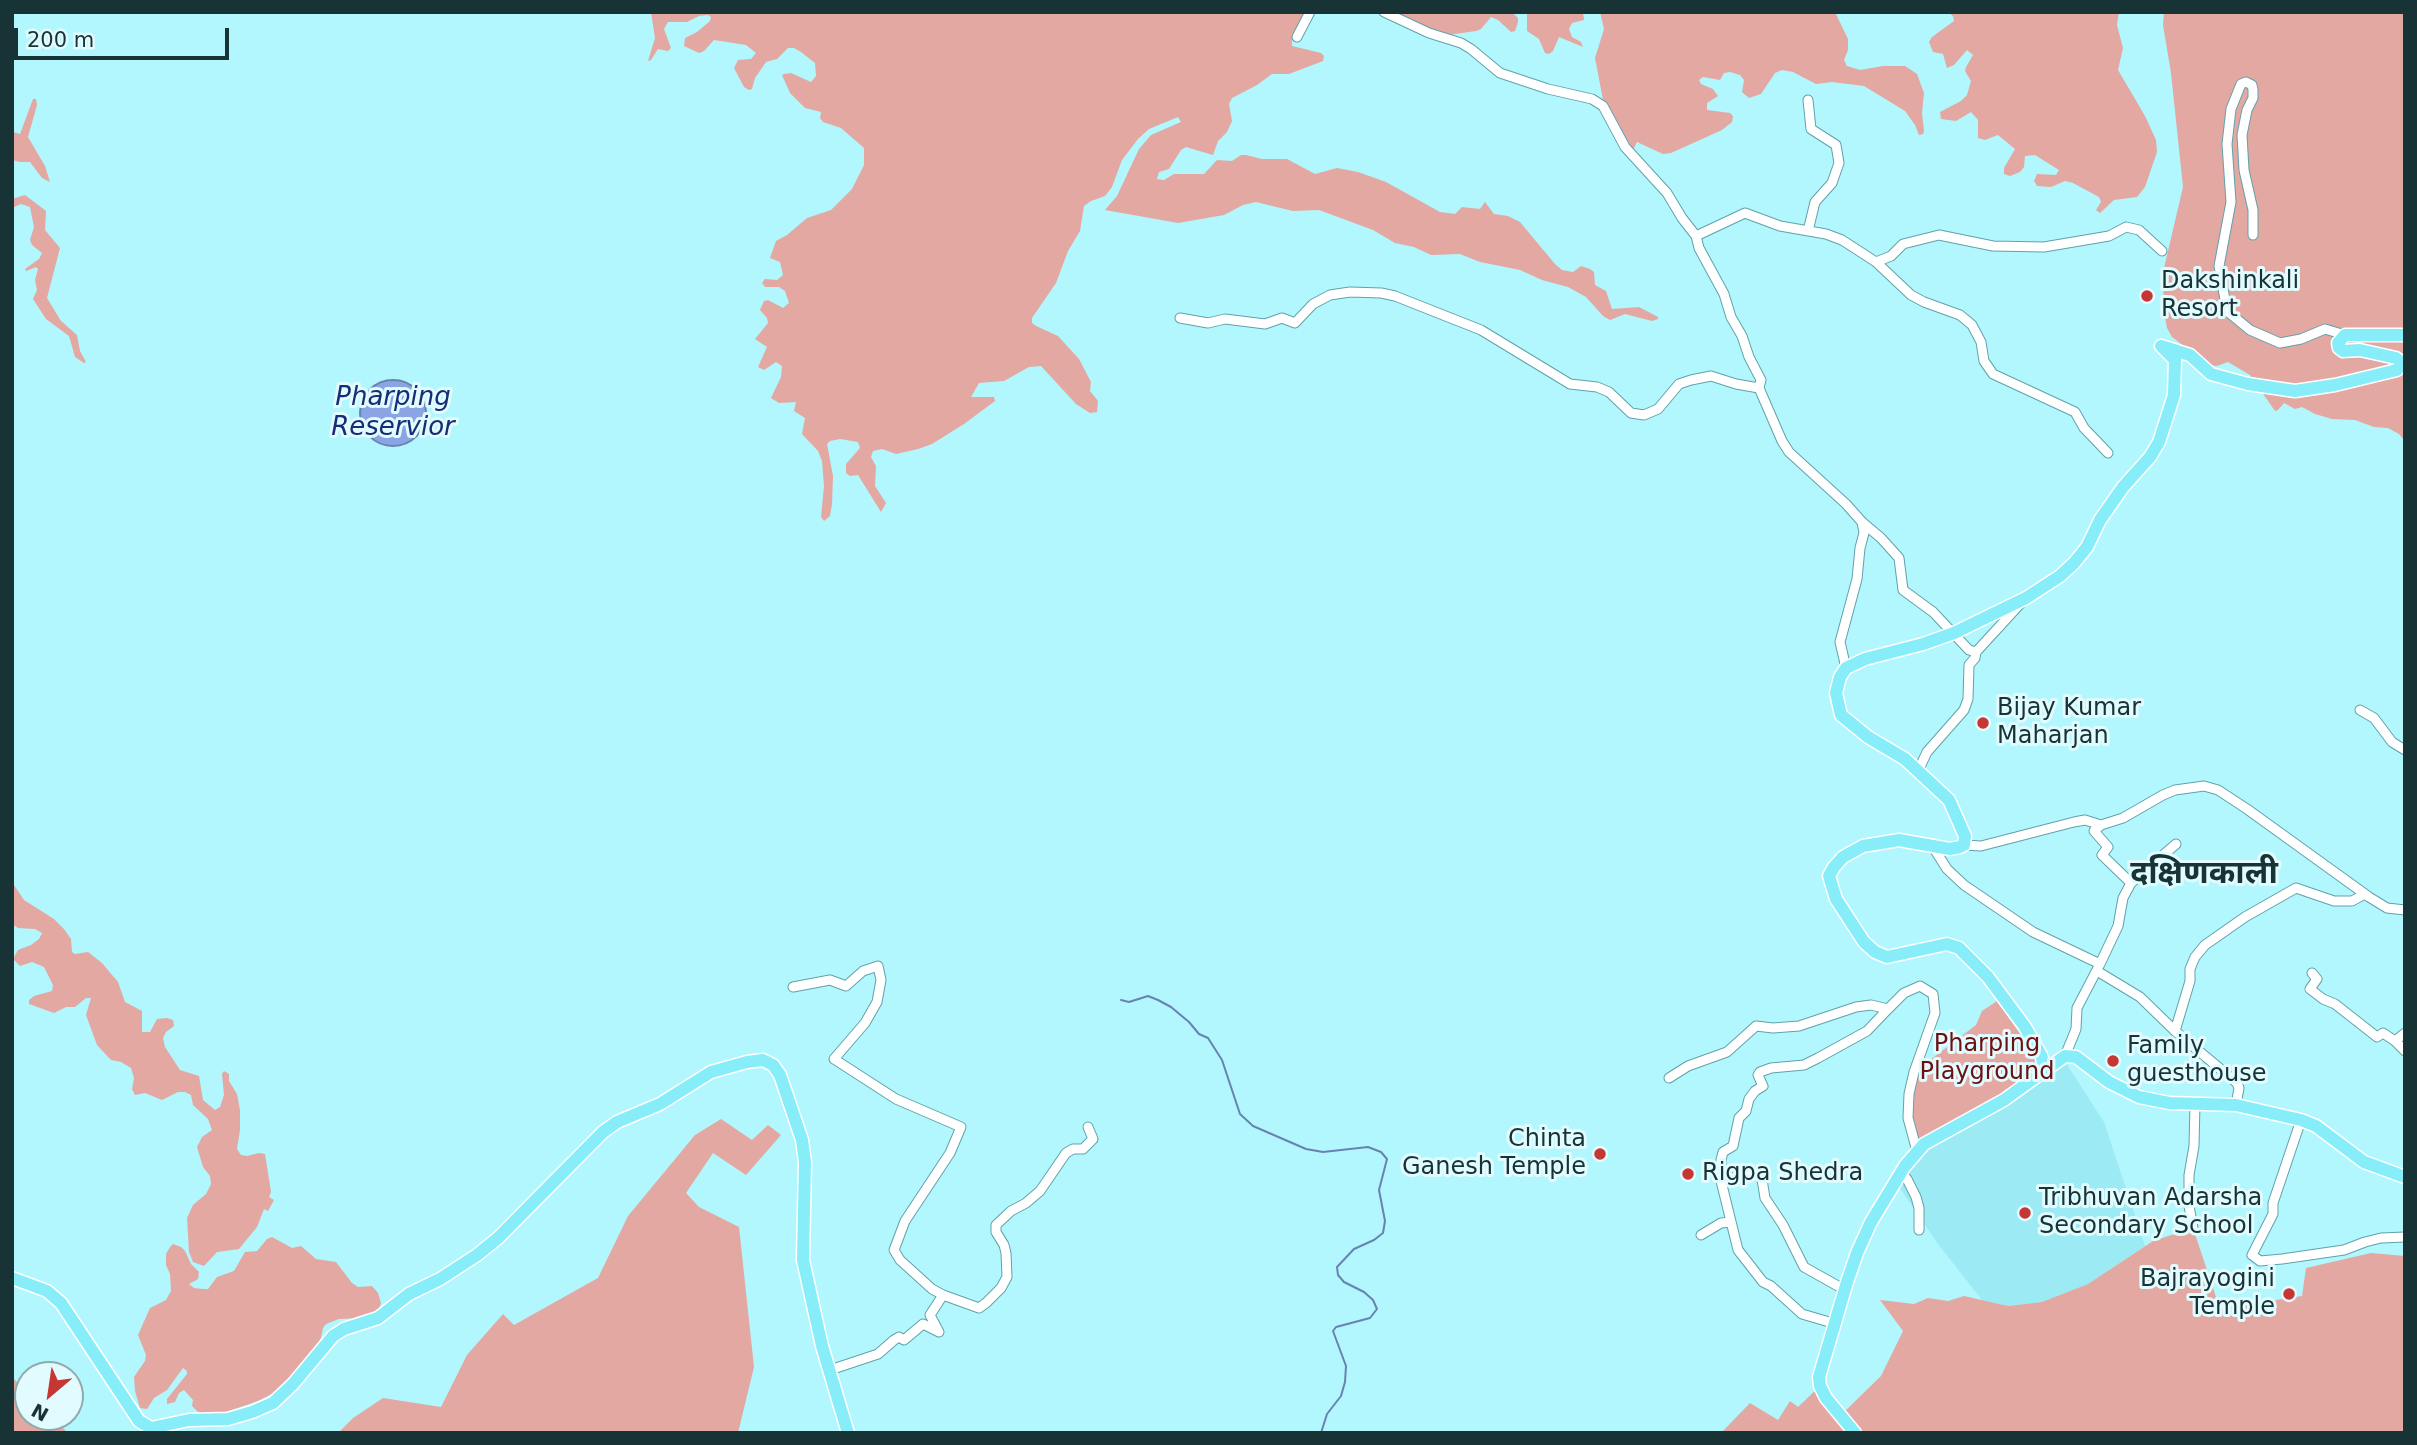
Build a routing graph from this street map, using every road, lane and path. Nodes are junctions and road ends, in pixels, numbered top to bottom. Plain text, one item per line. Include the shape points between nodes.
1 (1310, 12) edge
2 (1384, 12) edge
3 (1297, 37) dead end
4 (1808, 100) dead end
5 (1808, 231) junction
6 (2253, 235) dead end
7 (1696, 236) junction
8 (2162, 251) dead end
9 (1876, 262) junction
10 (1180, 318) dead end
11 (2345, 335) junction
12 (2405, 335) edge
13 (1759, 388) junction
14 (2108, 453) dead end
15 (1862, 523) junction
16 (2026, 598) junction
17 (1954, 633) junction
18 (1976, 652) junction
19 (1846, 668) junction
20 (2360, 709) dead end
21 (2405, 750) edge
22 (1918, 771) junction
23 (2101, 825) junction
24 (2176, 844) dead end
25 (1964, 845) junction
26 (1933, 847) junction
27 (2131, 883) junction
28 (2365, 894) junction
29 (2405, 910) edge
30 (2098, 968) junction
31 (2312, 973) dead end
32 (793, 987) dead end
33 (1888, 1009) junction
34 (2175, 1031) junction
35 (2405, 1033) edge
36 (2395, 1041) junction
37 (2405, 1051) edge
38 (2065, 1056) junction
39 (2045, 1069) junction
40 (1669, 1078) dead end
41 (2195, 1104) junction
42 (2236, 1105) junction
43 (2301, 1120) junction
44 (1088, 1126) dead end
45 (1917, 1151) junction
46 (1900, 1173) junction
47 (2405, 1177) edge
48 (1721, 1181) junction
49 (1730, 1223) junction
50 (2193, 1228) dead end
51 (1919, 1230) dead end
52 (1701, 1235) dead end
53 (2405, 1237) edge
54 (12, 1278) edge
55 (1845, 1290) junction
56 (943, 1295) junction
57 (1836, 1324) junction
58 (830, 1370) junction
59 (848, 1433) edge
60 (1855, 1433) edge

1 - 3 street
2 - 7 street via 1472,48 1500,73 1603,106 1625,147 1667,193
4 - 5 street via 1811,129 1836,145 1839,163 1832,183 1815,202
5 - 7 street via 1745,213
5 - 9 street via 1842,240
6 - 11 street via 2242,135 2253,90 2246,82 2231,110 2227,144 2231,202 2219,266 2227,311 2250,330 2280,343 2325,329
7 - 13 street via 1742,336
8 - 9 street via 2139,230 2126,227 2109,236 2044,247 1993,246 1939,235 1903,244
9 - 14 street via 1911,295 1960,315 1972,325 1981,342 1983,361 1993,374 2075,412
10 - 13 street via 1265,324 1282,317 1295,323 1312,304 1330,295 1381,293 1481,330 1570,384 1609,392 1631,413 1644,415 1658,409 1679,384 1691,380 1712,376
11 - 12 main road
11 - 16 main road via 2338,343 2341,350 2393,357 2401,361 2401,367 2326,387 2291,391 2211,374 2190,355 2161,346 2175,360 2174,395 2159,442 2123,487 2074,563
13 - 15 street via 1789,452
15 - 17 street via 1899,558 1903,590
15 - 19 street via 1857,579 1840,642
16 - 17 main road
16 - 18 street
17 - 18 street
17 - 19 main road
18 - 22 street via 1969,665 1964,710 1927,752
19 - 22 main road via 1836,692 1841,715
20 - 21 street
22 - 25 main road via 1949,800 1965,836
23 - 25 street via 2085,820 1981,846
23 - 27 street via 2094,831 2108,847 2102,855
23 - 28 street via 2175,790 2204,786 2247,809
24 - 27 street
25 - 26 main road
26 - 30 street via 1964,886
26 - 39 main road via 1899,840 1863,846 1843,857 1829,876 1836,899 1864,942 1887,957 1947,944 1959,948 1988,977 2025,1027
27 - 30 street
28 - 29 street via 2387,908
28 - 34 street via 2352,901 2334,901 2296,888 2205,945 2190,969
30 - 34 street
30 - 38 street via 2077,1008 2076,1029
31 - 36 street via 2317,979 2310,989 2377,1037 2383,1033
32 - 56 street via 830,980 846,986 878,965 877,1002 834,1059 896,1099 961,1127 950,1153 905,1221 894,1250
33 - 40 street via 1871,1005 1800,1026 1756,1026 1727,1052
33 - 45 street via 1920,986 1933,994 1935,1002 1909,1094 1908,1118
33 - 48 street via 1867,1031 1804,1065 1760,1072 1763,1086 1749,1099 1733,1146 1720,1160
34 - 42 street via 2236,1083
35 - 36 street
36 - 37 street
38 - 39 main road
38 - 41 main road via 2076,1057 2139,1097
39 - 45 main road via 2004,1100
41 - 42 main road
41 - 50 street via 2189,1186
42 - 43 main road
43 - 47 main road via 2316,1126 2364,1163
43 - 53 street via 2273,1214 2252,1255 2260,1261 2282,1259
44 - 56 street via 1093,1139 1083,1149 1066,1153 1040,1191 996,1225 1006,1253 1007,1277 1001,1288 979,1308
45 - 46 main road
46 - 51 street via 1916,1197
46 - 55 main road via 1861,1242
48 - 49 street
48 - 55 street via 1761,1174 1765,1198 1804,1267
49 - 52 street
49 - 57 street via 1738,1250 1763,1282 1802,1314
54 - 58 main road via 47,1291 61,1303 139,1421 151,1428 189,1420 228,1419 273,1403 333,1336 378,1318 409,1294 477,1255 617,1122 660,1104 710,1072 763,1060 780,1074 802,1140 803,1260
55 - 57 main road
56 - 58 street via 930,1315 939,1332 923,1324 878,1354
57 - 60 main road via 1821,1368 1820,1386
58 - 59 main road

